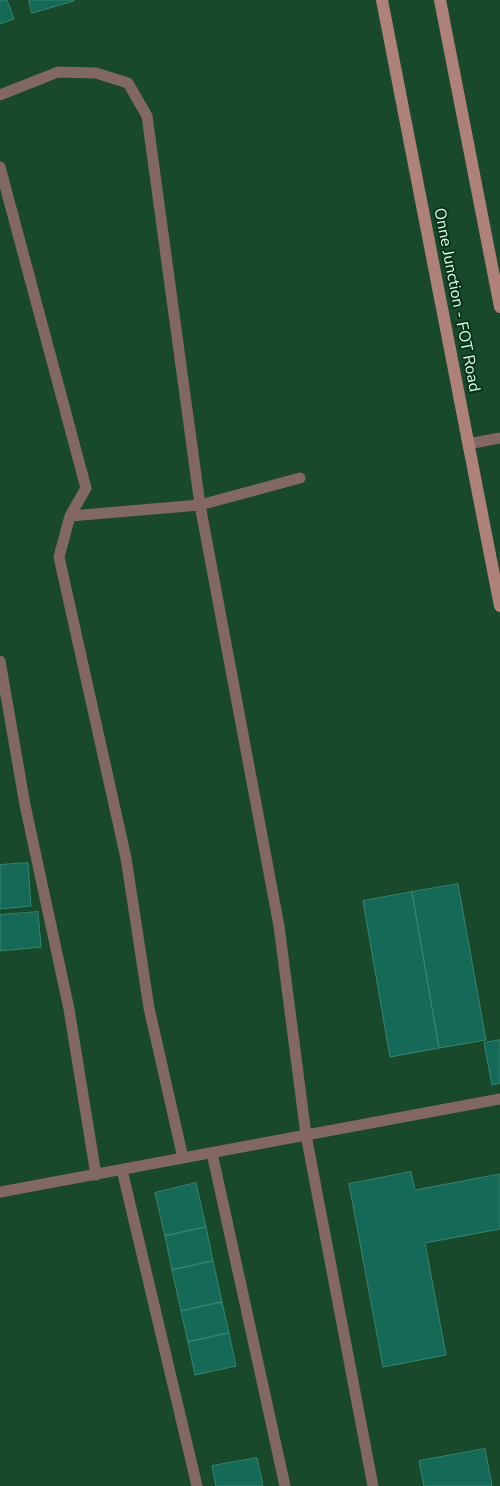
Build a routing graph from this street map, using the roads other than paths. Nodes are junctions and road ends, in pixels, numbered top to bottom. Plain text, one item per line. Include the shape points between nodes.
1 (382, 0) edge
2 (440, 0) edge
3 (0, 95) edge
4 (0, 167) edge
5 (500, 307) edge
6 (500, 438) edge
7 (468, 444) junction
8 (300, 478) dead end
9 (200, 505) junction
10 (70, 516) junction
11 (500, 606) edge
12 (0, 661) edge
13 (500, 1099) edge
14 (306, 1136) junction
15 (212, 1153) junction
16 (183, 1158) junction
17 (122, 1170) junction
18 (96, 1174) junction
19 (0, 1192) edge
20 (197, 1486) edge
21 (285, 1486) edge
22 (373, 1486) edge

1 - 7 street, Onne Junction - FOT Road
2 - 5 street
3 - 9 lane via 58,72 96,73 128,83 147,116
4 - 10 lane via 86,488
6 - 7 lane
7 - 11 street, Onne Junction - FOT Road
8 - 9 lane
9 - 10 lane
9 - 14 lane via 279,926
10 - 16 lane via 59,557 126,858 150,1008
12 - 18 lane via 25,805 69,1009
13 - 14 lane
14 - 15 lane
14 - 22 lane
15 - 16 lane
15 - 21 lane
16 - 17 lane
17 - 18 lane
17 - 20 lane
18 - 19 lane

